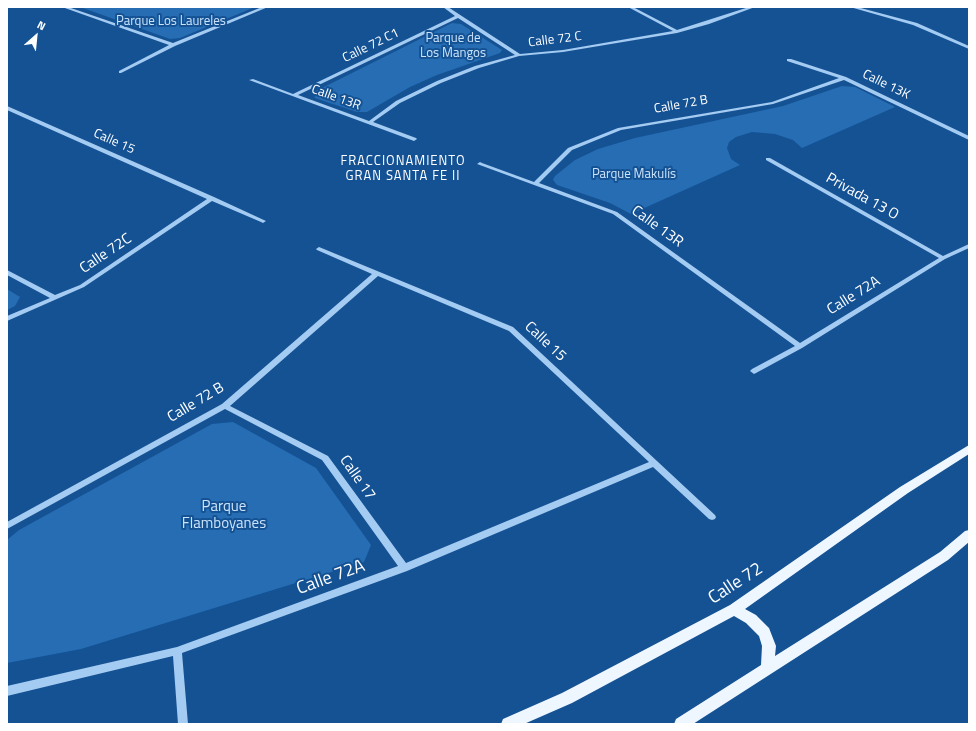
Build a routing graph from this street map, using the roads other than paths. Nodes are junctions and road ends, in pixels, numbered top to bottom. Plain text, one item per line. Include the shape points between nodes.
1 (64, 7) edge
2 (266, 7) edge
3 (444, 7) edge
4 (630, 7) edge
5 (753, 7) edge
6 (852, 7) edge
7 (458, 16) junction
8 (677, 32) junction
9 (173, 45) junction
10 (969, 48) edge
11 (519, 55) junction
12 (790, 60) dead end
13 (121, 72) dead end
14 (844, 78) junction
15 (251, 80) dead end
16 (294, 95) junction
17 (7, 108) edge
18 (369, 123) junction
19 (969, 138) edge
20 (414, 139) dead end
21 (768, 159) dead end
22 (480, 164) dead end
23 (535, 184) junction
24 (212, 198) junction
25 (263, 220) dead end
26 (969, 246) edge
27 (319, 249) dead end
28 (943, 258) junction
29 (7, 272) edge
30 (377, 273) junction
31 (54, 298) junction
32 (7, 319) edge
33 (800, 346) junction
34 (754, 371) dead end
35 (225, 406) junction
36 (969, 449) edge
37 (655, 463) junction
38 (712, 517) dead end
39 (7, 526) edge
40 (969, 535) edge
41 (404, 568) junction
42 (734, 609) junction
43 (177, 651) junction
44 (768, 667) junction
45 (7, 691) edge
46 (183, 724) edge
47 (508, 724) edge
48 (681, 724) edge

1 - 9 street
2 - 9 street
3 - 7 street
4 - 8 street
5 - 8 street, Calle 72 C
6 - 10 street via 915,24
7 - 11 street
7 - 16 street, Calle 72 C1
8 - 11 street, Calle 72 C via 564,51
9 - 13 street
11 - 18 street, Calle 72 C via 477,67 439,82 398,102
12 - 14 street, Calle 13K
14 - 19 street, Calle 13K
14 - 23 street, Calle 72 B via 772,103 620,129 570,149
15 - 16 street, Calle 13R
16 - 18 street, Calle 13R
17 - 24 street, Calle 15
18 - 20 street, Calle 13R
21 - 28 street, Privada 13 O
22 - 23 street, Calle 13R
23 - 33 street, Calle 13R via 615,213
24 - 25 street, Calle 15
24 - 31 street, Calle 72C via 82,286
26 - 28 street, Calle 72A
27 - 30 street, Calle 15
28 - 33 street, Calle 72A
29 - 31 street
30 - 35 street, Calle 72 B
30 - 37 street, Calle 15 via 511,329
31 - 32 street, Calle 72C
33 - 34 street, Calle 72A
35 - 39 street, Calle 72 B
35 - 41 street, Calle 17 via 326,458
36 - 42 main road, Calle 72 via 904,490
37 - 38 street, Calle 15
37 - 41 street, Calle 72A
40 - 44 main road via 944,556
41 - 43 street, Calle 72A
42 - 44 main road via 751,619 764,632 769,646
42 - 47 main road, Calle 72 via 567,698
43 - 45 street, Calle 72A
43 - 46 street
44 - 48 main road

